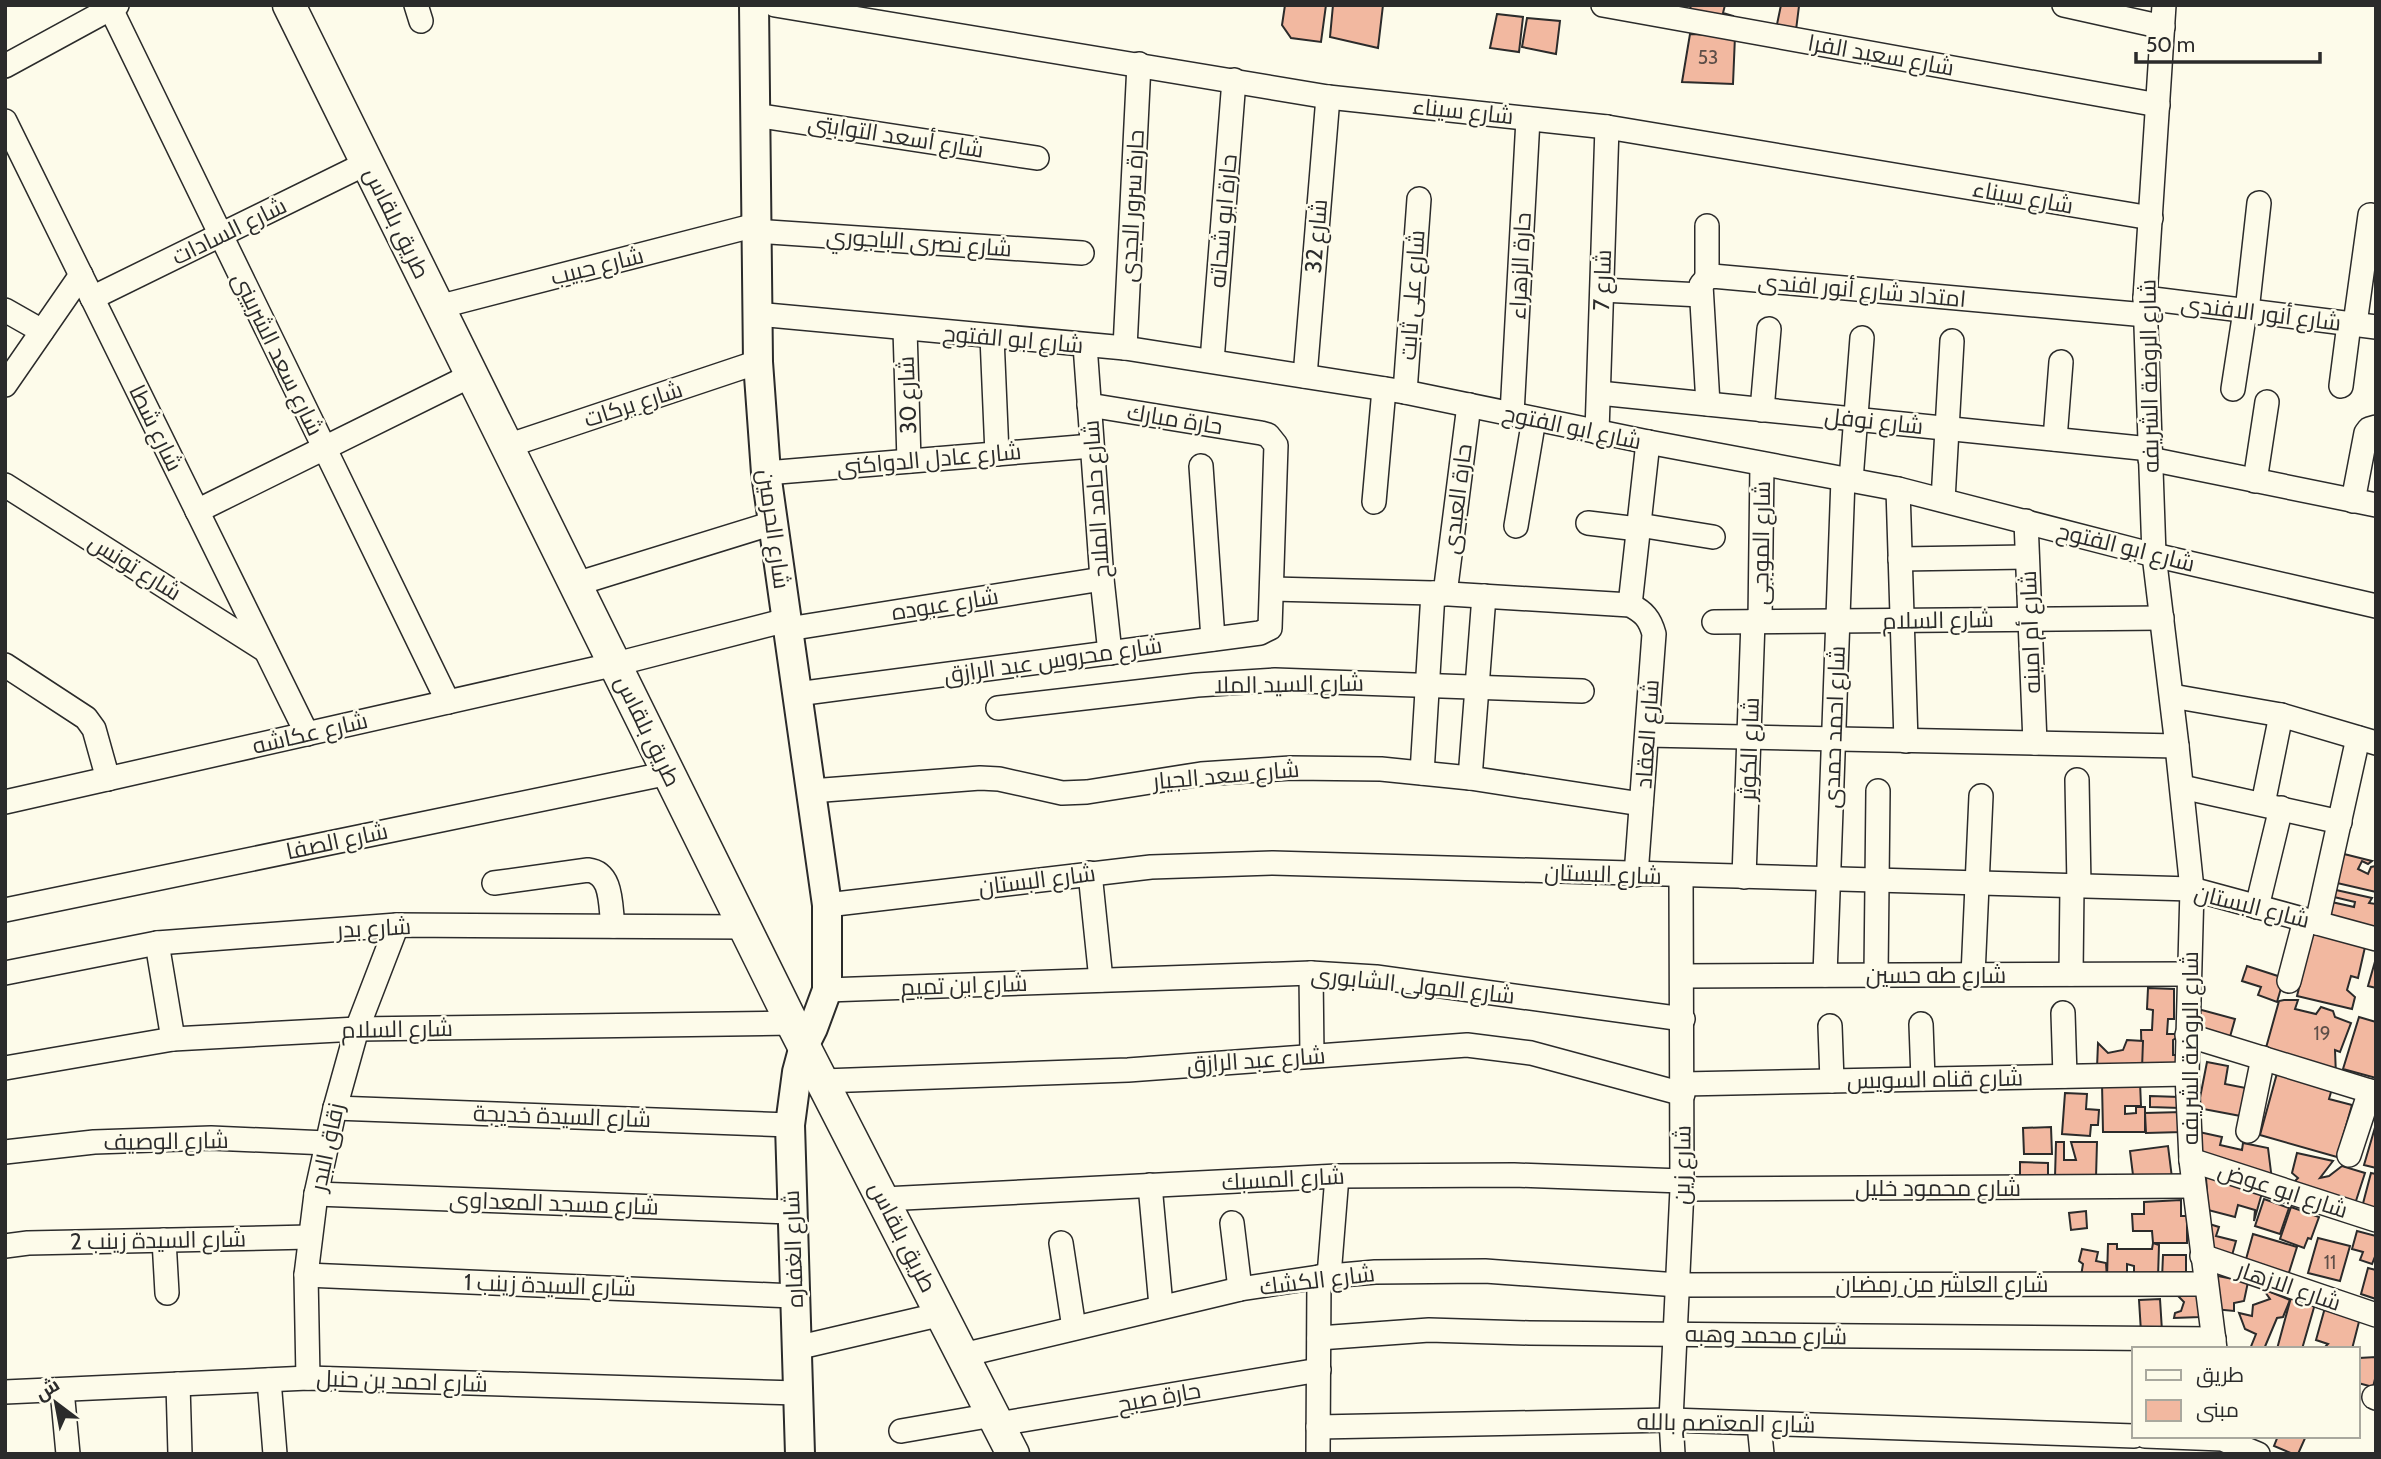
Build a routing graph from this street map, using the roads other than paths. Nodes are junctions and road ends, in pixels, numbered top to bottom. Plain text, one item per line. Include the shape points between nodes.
1 (289, 5) edge
2 (754, 5) edge
3 (775, 5) edge
4 (1603, 5) edge
5 (2064, 5) edge
6 (112, 6) edge
7 (2164, 16) edge
8 (1139, 64) junction
9 (5, 66) edge
10 (1234, 80) junction
11 (1328, 97) junction
12 (2158, 105) junction
13 (755, 115) junction
14 (1528, 119) junction
15 (5, 121) edge
16 (1607, 127) junction
17 (1037, 158) dead end
18 (367, 163) junction
19 (1419, 199) dead end
20 (2259, 203) dead end
21 (2370, 215) dead end
22 (2151, 218) junction
23 (1707, 226) dead end
24 (756, 228) junction
25 (220, 235) junction
26 (1082, 253) dead end
27 (81, 275) junction
28 (1704, 286) junction
29 (1602, 290) junction
30 (92, 298) junction
31 (438, 307) junction
32 (2146, 307) junction
33 (5, 310) edge
34 (2246, 311) junction
35 (757, 314) junction
36 (2360, 325) edge
37 (905, 329) junction
38 (1769, 329) dead end
39 (42, 331) junction
40 (992, 337) junction
41 (1862, 338) dead end
42 (1952, 341) dead end
43 (1085, 345) junction
44 (1125, 348) junction
45 (758, 362) junction
46 (1212, 362) junction
47 (2061, 362) dead end
48 (472, 375) junction
49 (1304, 376) junction
50 (5, 385) edge
51 (2341, 386) dead end
52 (2233, 389) dead end
53 (1394, 390) junction
54 (1599, 393) junction
55 (2267, 402) dead end
56 (1708, 404) junction
57 (1089, 405) junction
58 (1469, 405) junction
59 (1762, 410) junction
60 (1523, 416) junction
61 (1856, 419) junction
62 (2376, 427) edge
63 (1948, 428) junction
64 (1597, 432) junction
65 (1261, 433) joint
66 (2055, 439) junction
67 (1648, 442) junction
68 (507, 446) junction
69 (1092, 446) junction
70 (324, 449) junction
71 (997, 454) junction
72 (2150, 454) junction
73 (909, 461) junction
74 (1762, 464) junction
75 (1201, 466) dead end
76 (766, 472) junction
77 (1847, 480) junction
78 (2255, 481) junction
79 (5, 485) edge
80 (1898, 489) junction
81 (1943, 500) junction
82 (1374, 502) dead end
83 (2365, 503) edge
84 (197, 511) junction
85 (2026, 521) junction
86 (773, 523) junction
87 (1588, 523) dead end
88 (1516, 526) dead end
89 (1639, 527) junction
90 (1713, 537) dead end
91 (2154, 555) junction
92 (2027, 557) junction
93 (1900, 559) junction
94 (1102, 579) junction
95 (576, 584) junction
96 (1272, 589) junction
97 (1439, 593) junction
98 (1484, 596) junction
99 (1630, 605) junction
100 (2376, 606) edge
101 (2162, 618) junction
102 (2030, 619) junction
103 (1756, 621) junction
104 (1838, 621) junction
105 (1902, 621) junction
106 (1714, 622) dead end
107 (787, 625) junction
108 (1213, 639) junction
109 (265, 650) junction
110 (1110, 653) junction
111 (616, 664) junction
112 (5, 665) edge
113 (1427, 685) junction
114 (1477, 686) junction
115 (1582, 691) dead end
116 (797, 694) junction
117 (2172, 696) junction
118 (448, 702) junction
119 (998, 708) dead end
120 (2281, 715) junction
121 (307, 734) junction
122 (1647, 735) junction
123 (1749, 738) junction
124 (1834, 740) junction
125 (1906, 741) junction
126 (2367, 741) edge
127 (2035, 743) junction
128 (2177, 746) junction
129 (669, 772) junction
130 (1422, 773) junction
131 (1470, 778) junction
132 (108, 779) junction
133 (2077, 780) dead end
134 (2182, 787) junction
135 (810, 791) junction
136 (1878, 791) dead end
137 (1981, 796) dead end
138 (5, 802) edge
139 (1641, 804) junction
140 (2272, 806) junction
141 (2340, 822) junction
142 (1090, 873) junction
143 (1636, 875) junction
144 (1681, 876) junction
145 (1744, 877) junction
146 (1828, 880) junction
147 (1877, 881) junction
148 (494, 883) dead end
149 (1977, 884) junction
150 (2075, 886) junction
151 (2192, 889) junction
152 (827, 905) junction
153 (2257, 907) junction
154 (5, 910) edge
155 (2311, 921) junction
156 (397, 925) junction
157 (613, 926) junction
158 (745, 927) junction
159 (2376, 939) edge
160 (157, 943) junction
161 (5, 972) edge
162 (1311, 973) junction
163 (2071, 974) junction
164 (2189, 974) junction
165 (1825, 975) junction
166 (1876, 975) junction
167 (1973, 975) junction
168 (1682, 976) junction
169 (1101, 980) junction
170 (2290, 981) dead end
171 (827, 990) junction
172 (2063, 1013) dead end
173 (1682, 1019) junction
174 (1921, 1024) dead end
175 (1830, 1026) dead end
176 (357, 1029) junction
177 (798, 1034) junction
178 (2187, 1035) junction
179 (173, 1039) junction
180 (1312, 1056) junction
181 (2263, 1058) junction
182 (5, 1068) edge
183 (2187, 1074) junction
184 (2065, 1076) junction
185 (1923, 1079) junction
186 (823, 1081) junction
187 (1832, 1081) junction
188 (1683, 1089) junction
189 (2373, 1092) edge
190 (335, 1108) junction
191 (790, 1125) junction
192 (2248, 1131) dead end
193 (327, 1143) junction
194 (5, 1152) edge
195 (2349, 1155) dead end
196 (2191, 1160) junction
197 (1337, 1176) junction
198 (1150, 1185) junction
199 (1682, 1185) junction
200 (2193, 1186) junction
201 (316, 1194) junction
202 (884, 1199) junction
203 (791, 1212) junction
204 (2376, 1220) edge
205 (1232, 1223) dead end
206 (310, 1237) junction
207 (164, 1240) junction
208 (1061, 1243) dead end
209 (5, 1246) edge
210 (2202, 1256) junction
211 (306, 1275) junction
212 (1324, 1276) junction
213 (2206, 1284) junction
214 (1678, 1285) junction
215 (1240, 1289) junction
216 (167, 1293) dead end
217 (794, 1296) junction
218 (1161, 1306) junction
219 (942, 1314) junction
220 (2376, 1315) edge
221 (1074, 1328) junction
222 (1675, 1335) junction
223 (1319, 1338) junction
224 (2214, 1344) edge
225 (796, 1348) junction
226 (963, 1355) junction
227 (1319, 1370) junction
228 (308, 1378) junction
229 (269, 1380) junction
230 (178, 1384) junction
231 (62, 1390) junction
232 (5, 1392) edge
233 (798, 1393) junction
234 (996, 1420) junction
235 (1671, 1420) junction
236 (1759, 1423) junction
237 (1318, 1427) junction
238 (901, 1431) dead end
239 (2132, 1436) edge
240 (2167, 1438) edge
241 (2223, 1443) edge
242 (68, 1454) edge
243 (180, 1454) edge
244 (275, 1454) edge
245 (800, 1454) edge
246 (1013, 1454) edge
247 (1318, 1454) edge
248 (1673, 1454) edge
249 (1762, 1454) edge
250 (2258, 1454) edge

1 - 18 main road, طريق بلقاس
2 - 13 street, شارع الحرمين
3 - 8 street, شارع سيناء
4 - 12 street, شارع سعيد الفرا
5 - 7 street
6 - 9 street
6 - 25 street, شارع سعد الشربينى
7 - 12 street, شارع الروضة الشريفه
8 - 10 street, شارع سيناء
8 - 44 street, حارة سرور الجدى
10 - 11 street, شارع سيناء
10 - 46 street, حارة ابو شحاته
11 - 14 street, شارع سيناء
11 - 49 street, شارع 32
12 - 22 street, شارع الروضة الشريفه
13 - 17 street, شارع أسعد التوابتى
13 - 24 street, شارع الحرمين
14 - 16 street, شارع سيناء
14 - 60 street, حارة الزهراء
15 - 27 street, شارع شطا
16 - 22 street, شارع سيناء
16 - 29 street, شارع 7
18 - 25 street, شارع السادات
18 - 31 main road, طريق بلقاس
19 - 53 street, شارع على ثابت
20 - 34 street
21 - 36 street
22 - 32 street, شارع الروضة الشريفه
23 - 28 street
24 - 26 street, شارع نصرى الباجوري
24 - 31 street, شارع حبيب
24 - 35 street, شارع الحرمين
25 - 30 street, شارع السادات
25 - 70 street, شارع سعد الشربينى
27 - 30 street, شارع شطا
27 - 39 street
28 - 29 street, امتداد شارع أنور افندى
28 - 32 street, امتداد شارع أنور افندى via 1712,276
28 - 56 street
29 - 54 street, شارع 7
30 - 84 street, شارع شطا
31 - 48 main road, طريق بلقاس
32 - 34 street, شارع أنور الافندى
32 - 72 street, شارع الروضة الشريفه
33 - 39 street
34 - 36 street, شارع أنور الافندى
34 - 52 street
35 - 37 street, شارع ابو الفتوح
35 - 45 street, شارع الحرمين
36 - 51 street
37 - 40 street, شارع ابو الفتوح
37 - 73 street, شارع 30
38 - 59 street
39 - 50 street
40 - 43 street, شارع ابو الفتوح
40 - 71 street
41 - 61 street, شارع احمد حمدى
42 - 63 street
43 - 44 street, شارع ابو الفتوح
43 - 57 street, شارع حامد الملاح
44 - 46 street, شارع ابو الفتوح
45 - 68 street, شارع بركات
45 - 76 street, شارع الحرمين
46 - 49 street, شارع ابو الفتوح
47 - 66 street
48 - 68 main road, طريق بلقاس
48 - 70 street
49 - 53 street, شارع ابو الفتوح
53 - 58 street, شارع ابو الفتوح
53 - 82 street, شارع على ثابت
54 - 56 street, شارع نوفل
54 - 64 street, شارع 7
55 - 78 street
56 - 59 street, شارع نوفل
57 - 65 street, حارة مبارك
57 - 69 street, شارع حامد الملاح
58 - 60 street, شارع ابو الفتوح
58 - 97 street, حارة العبدى
59 - 61 street, شارع نوفل
60 - 64 street, شارع ابو الفتوح
60 - 88 street, حارة الزهراء
61 - 63 street, شارع نوفل
61 - 77 street, شارع احمد حمدى
62 - 83 street via 2366,433
63 - 66 street, شارع نوفل
63 - 81 street
64 - 67 street, شارع ابو الفتوح
65 - 96 street, شارع محروس عبد الرازق via 1276,446
66 - 72 street, شارع نوفل
67 - 74 street, شارع ابو الفتوح
67 - 89 street
68 - 95 main road, طريق بلقاس
69 - 71 street, شارع عادل الدواكنى
69 - 94 street, شارع حامد الملاح
70 - 84 street
70 - 118 street, شارع سعد الشربينى
71 - 73 street, شارع عادل الدواكنى
72 - 78 street, شارع نوفل
72 - 91 street, شارع الروضة الشريفه
73 - 76 street, شارع عادل الدواكنى
74 - 77 street, شارع ابو الفتوح
74 - 103 street, شارع الموجى
75 - 108 street
76 - 86 street, شارع الحرمين
77 - 80 street, شارع ابو الفتوح
77 - 104 street, شارع احمد حمدى
78 - 83 street, شارع نوفل
79 - 109 street, شارع تونس
80 - 81 street, شارع ابو الفتوح
80 - 93 street
81 - 85 street, شارع ابو الفتوح
84 - 109 street, شارع شطا
85 - 91 street, شارع ابو الفتوح
85 - 92 street, شارع أم امينه
86 - 95 street
86 - 107 street, شارع الحرمين
87 - 89 street
89 - 90 street
89 - 99 street
91 - 100 street, شارع ابو الفتوح
91 - 101 street, شارع الروضة الشريفه
92 - 93 street
92 - 102 street, شارع أم امينه
93 - 105 street
94 - 107 street, شارع عبوده
94 - 110 street, شارع حامد الملاح
95 - 111 main road, طريق بلقاس
96 - 97 street
96 - 108 street, شارع محروس عبد الرازق via 1271,622 1265,632
97 - 98 street
97 - 113 street, حارة العبدى
98 - 99 street
98 - 114 street
99 - 122 street, شارع العقاد via 1642,611 1654,634
101 - 102 street, شارع السلام
101 - 117 street, شارع الروضة الشريفه
102 - 105 street, شارع السلام
102 - 127 street, شارع أم امينه
103 - 104 street, شارع السلام
103 - 106 street, شارع السلام
103 - 123 street, شارع الكوثر
104 - 105 street, شارع السلام
104 - 124 street, شارع احمد حمدى
105 - 125 street
107 - 111 street, شارع عبوده
107 - 116 street, شارع الحرمين
108 - 110 street, شارع محروس عبد الرازق
109 - 121 street, شارع شطا
110 - 116 street, شارع محروس عبد الرازق
111 - 118 street, شارع عكاشه
111 - 129 main road, طريق بلقاس
112 - 132 street via 86,718 94,729
113 - 114 street, شارع السيد الملا
113 - 119 street, شارع السيد الملا via 1236,682
113 - 130 street, حارة العبدى
114 - 115 street, شارع السيد الملا
114 - 131 street
116 - 135 street, شارع الحرمين
117 - 120 street
117 - 128 street, شارع الروضة الشريفه
118 - 121 street, شارع عكاشه
120 - 126 street
120 - 140 street
121 - 132 street, شارع عكاشه
122 - 123 street
122 - 139 street, شارع العقاد
123 - 124 street
123 - 145 street, شارع الكوثر
124 - 125 street
124 - 146 street, شارع احمد حمدى
125 - 127 street
126 - 141 street
127 - 128 street
128 - 134 street, شارع الروضة الشريفه
129 - 154 street, شارع الصفا
129 - 158 main road, طريق بلقاس
130 - 131 street, شارع سعد الجيار
130 - 135 street, شارع سعد الجيار via 1291,768 1201,774 1062,793 980,778
131 - 139 street, شارع سعد الجيار
132 - 138 street, شارع عكاشه
133 - 150 street
134 - 140 street
134 - 151 street, شارع الروضة الشريفه
135 - 152 street, شارع الحرمين
136 - 147 street
137 - 149 street
139 - 143 street, شارع العقاد
140 - 141 street
140 - 153 street
141 - 155 street
142 - 143 street, شارع البستان via 1273,863
142 - 152 street, شارع البستان
142 - 169 street
143 - 144 street, شارع البستان
144 - 145 street, شارع البستان
144 - 168 street, شارع زين
145 - 146 street, شارع البستان
146 - 147 street, شارع البستان
146 - 165 street, شارع احمد حمدى
147 - 149 street, شارع البستان
147 - 166 street
148 - 157 street via 597,871 607,886
149 - 150 street, شارع البستان
149 - 167 street
150 - 151 street, شارع البستان
150 - 163 street
151 - 153 street, شارع البستان
151 - 164 street, شارع الروضة الشريفه
152 - 171 street, شارع الحرمين
153 - 155 street, شارع البستان
155 - 159 street, شارع البستان
155 - 170 street
156 - 157 street, شارع بدر
156 - 160 street, شارع بدر
156 - 176 street, زقاق البدر
157 - 158 street, شارع بدر
158 - 177 main road, طريق بلقاس
160 - 161 street, شارع بدر
160 - 179 street
162 - 169 street, شارع المولى الشابورى
162 - 173 street, شارع المولى الشابورى via 1376,977
162 - 180 street
163 - 164 street, شارع طه حسين
163 - 167 street, شارع طه حسين
164 - 178 street, شارع الروضة الشريفه
165 - 166 street, شارع طه حسين
165 - 168 street, شارع طه حسين
166 - 167 street, شارع طه حسين
168 - 173 street, شارع زين
169 - 171 street, شارع ابن تميم
171 - 177 street, شارع الحرمين via 813,1028
172 - 184 street
173 - 188 street, شارع زين
174 - 185 street
175 - 187 street
176 - 177 street, شارع السلام
176 - 179 street, شارع السلام
176 - 190 street, زقاق البدر
177 - 186 main road, طريق بلقاس
177 - 191 street, شارع الغفاره
178 - 181 street
178 - 183 street, شارع الروضة الشريفه
179 - 182 street, شارع السلام
180 - 186 street, شارع عبد الرازق via 1128,1070
180 - 188 street, شارع عبد الرازق via 1435,1046 1499,1047
181 - 189 street
181 - 192 street
183 - 184 street, شارع قناه السويس
183 - 196 street, شارع الروضة الشريفه
184 - 185 street, شارع قناه السويس
185 - 187 street, شارع قناه السويس
186 - 202 main road, طريق بلقاس
187 - 188 street, شارع قناه السويس
188 - 199 street, شارع زين
189 - 195 street
190 - 191 street, شارع السيدة خديجة
190 - 193 street, زقاق البدر
191 - 203 street, شارع الغفاره
193 - 194 street, شارع الوصيف via 211,1138 94,1142
193 - 201 street, زقاق البدر
196 - 200 street, شارع الروضة الشريفه
196 - 204 street, شارع ابو عوض
197 - 198 street, شارع المسبك
197 - 199 street, شارع المسبك via 1501,1174
197 - 212 street
198 - 202 street, شارع المسبك
198 - 218 street
199 - 200 street, شارع محمود خليل
199 - 214 street, شارع زين
200 - 210 street, شارع الروضة الشريفه
201 - 203 street, شارع مسجد المعداوى
201 - 206 street, زقاق البدر
202 - 219 main road, طريق بلقاس
203 - 217 street, شارع الغفاره
205 - 215 street
206 - 207 street, شارع السيدة زينب 2
206 - 211 street, زقاق البدر
207 - 209 street, شارع السيدة زينب 2
207 - 216 street
208 - 221 street
210 - 213 street, شارع الروضة الشريفه
210 - 220 street, شارع الازهار
211 - 217 street, شارع السيدة زينب 1
211 - 228 street, زقاق البدر
212 - 214 street, شارع الكشك via 1485,1271
212 - 215 street, شارع الكشك
212 - 223 street
213 - 214 street, شارع العاشر من رمضان
213 - 224 street, شارع الروضة الشريفه
214 - 222 street, شارع زين
215 - 218 street, شارع الكشك
217 - 225 street, شارع الغفاره
218 - 221 street, شارع الكشك
219 - 225 street
219 - 226 main road, طريق بلقاس
221 - 226 street, شارع الكشك
222 - 223 street, شارع محمد وهبه via 1429,1329
222 - 224 street, شارع محمد وهبه
222 - 235 street, شارع زين
223 - 227 street
225 - 233 street, شارع الغفاره
226 - 234 main road, طريق بلقاس
227 - 234 street, حارة صبح
227 - 237 street
228 - 229 street, شارع احمد بن حنبل
228 - 233 street, شارع احمد بن حنبل
229 - 230 street, شارع احمد بن حنبل
229 - 244 street
230 - 231 street, شارع احمد بن حنبل
230 - 243 street
231 - 232 street, شارع احمد بن حنبل
231 - 242 street
233 - 245 street, شارع الغفاره
234 - 238 street, حارة صبح
234 - 246 main road, طريق بلقاس
235 - 236 street, شارع المعتصم بالله
235 - 237 street, شارع المعتصم بالله
235 - 248 street, شارع زين
236 - 239 street, شارع المعتصم بالله
236 - 249 street
237 - 247 street
240 - 241 street
241 - 250 street

